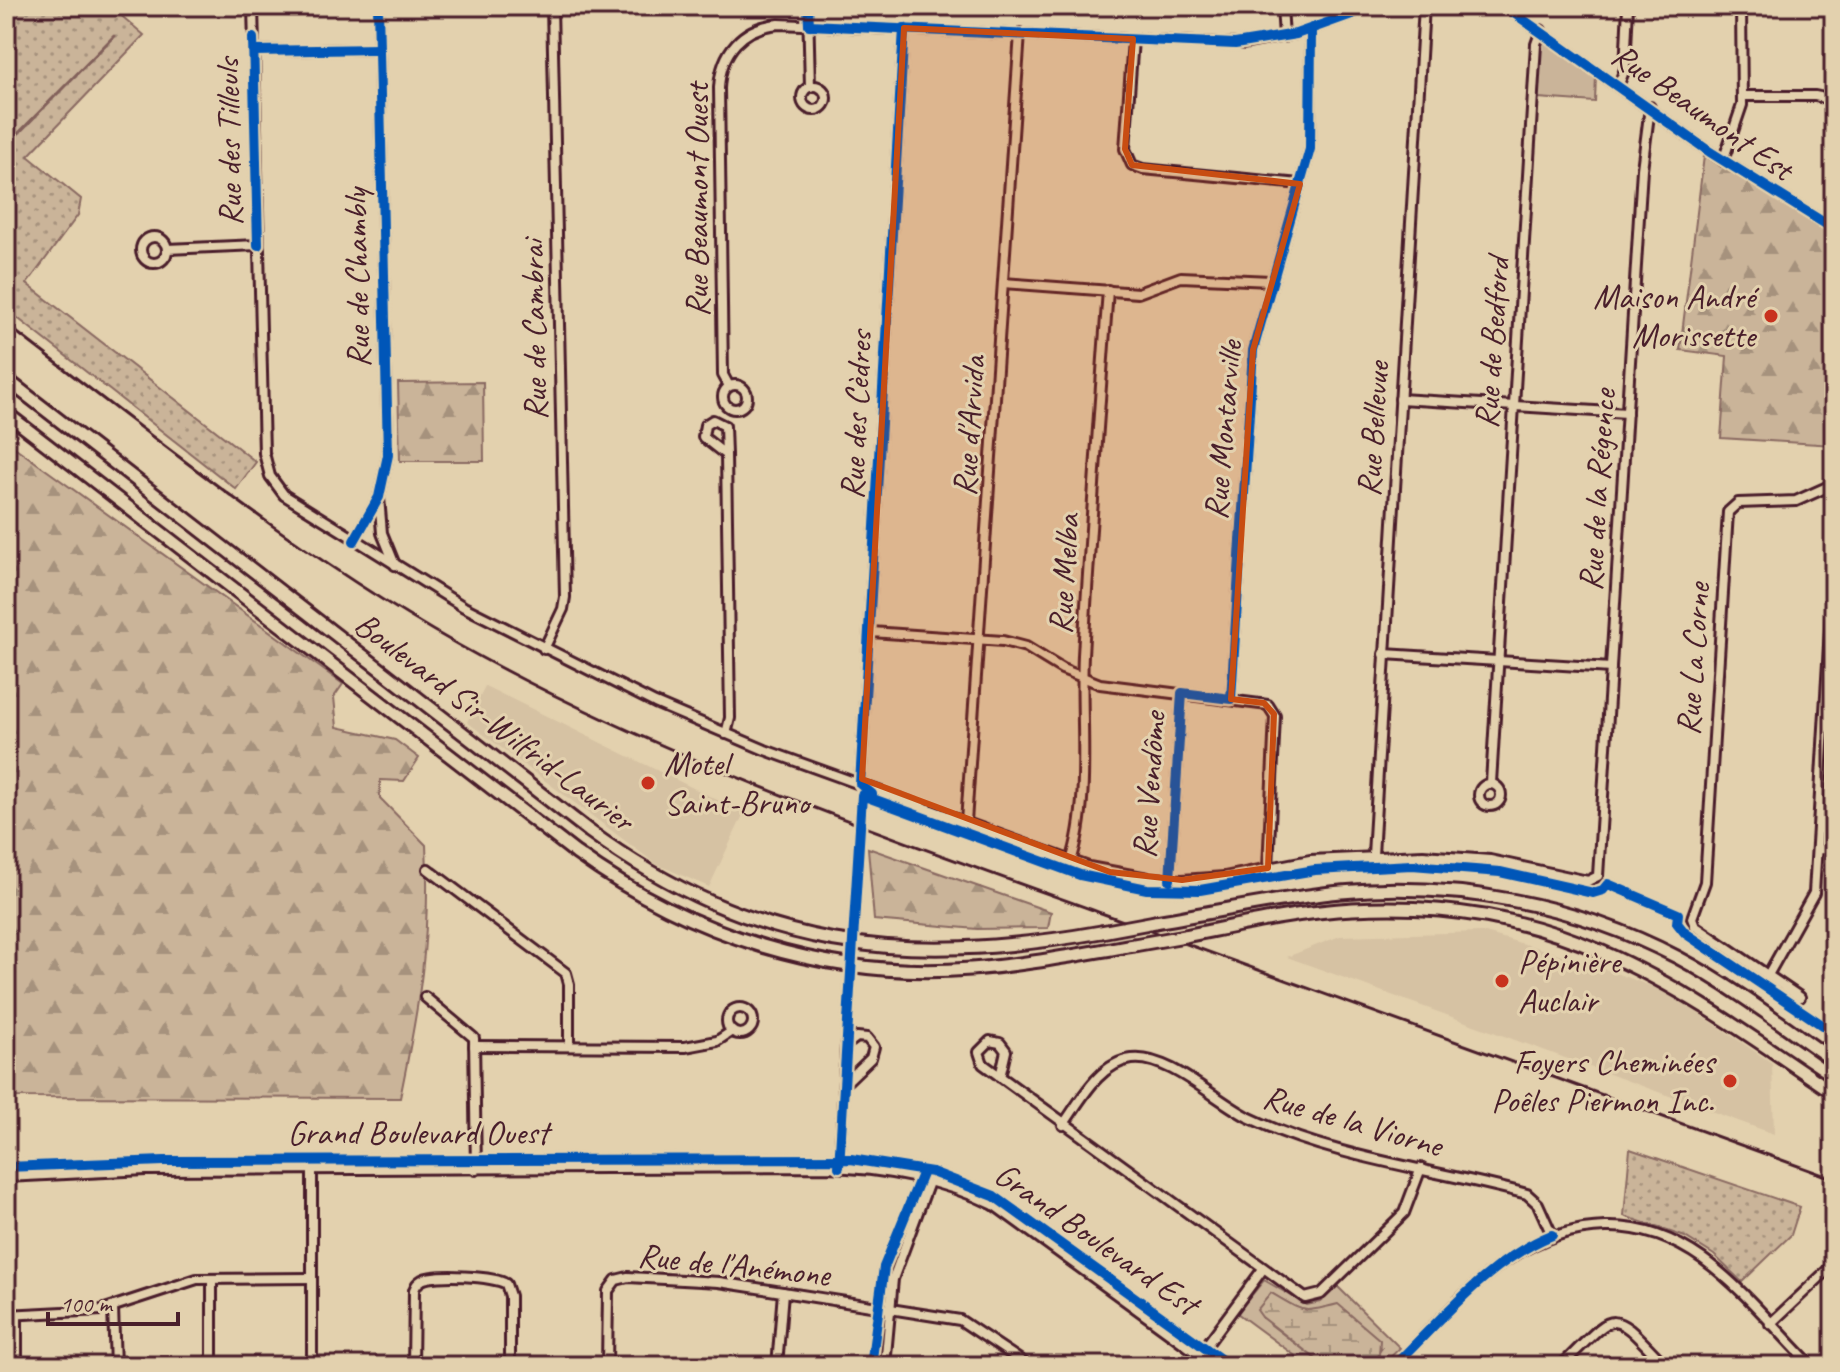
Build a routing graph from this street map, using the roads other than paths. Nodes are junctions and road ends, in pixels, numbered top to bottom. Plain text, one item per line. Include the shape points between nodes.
1 (253, 6) edge
2 (378, 6) edge
3 (552, 6) edge
4 (808, 6) edge
5 (1282, 6) edge
6 (1374, 6) edge
7 (1424, 6) edge
8 (1628, 6) edge
9 (1741, 6) edge
10 (1508, 7) edge
11 (809, 25) junction
12 (904, 28) junction
13 (1311, 30) junction
14 (1541, 30) junction
15 (1020, 33) junction
16 (1284, 37) junction
17 (1133, 39) junction
18 (379, 49) junction
19 (254, 51) junction
20 (1619, 84) junction
21 (810, 87) dead end
22 (1742, 96) junction
23 (1834, 100) edge
24 (1650, 107) junction
25 (1723, 161) junction
26 (1300, 184) junction
27 (1834, 229) edge
28 (258, 245) junction
29 (167, 249) dead end
30 (1271, 281) junction
31 (1003, 283) junction
32 (1108, 290) junction
33 (6, 379) edge
34 (729, 386) dead end
35 (1400, 399) junction
36 (1513, 406) junction
37 (6, 413) edge
38 (1627, 413) junction
39 (726, 455) dead end
40 (1834, 484) edge
41 (379, 497) junction
42 (354, 541) junction
43 (1834, 563) edge
44 (396, 566) junction
45 (871, 632) junction
46 (980, 638) junction
47 (544, 649) junction
48 (1384, 654) junction
49 (1498, 661) junction
50 (1611, 668) junction
51 (1084, 678) junction
52 (1182, 693) junction
53 (1831, 695) edge
54 (1231, 699) junction
55 (726, 734) junction
56 (1491, 783) dead end
57 (860, 784) junction
58 (966, 822) junction
59 (1817, 849) junction
60 (1834, 850) edge
61 (1373, 855) junction
62 (1071, 861) junction
63 (1268, 868) junction
64 (428, 869) dead end
65 (1170, 880) junction
66 (1768, 975) junction
67 (425, 997) dead end
68 (1800, 997) dead end
69 (732, 1031) dead end
70 (474, 1046) junction
71 (569, 1046) junction
72 (1834, 1061) edge
73 (1000, 1077) dead end
74 (844, 1084) junction
75 (1834, 1093) edge
76 (1063, 1125) junction
77 (839, 1167) junction
78 (1421, 1168) junction
79 (312, 1170) junction
80 (476, 1170) junction
81 (6, 1177) edge
82 (929, 1182) junction
83 (1552, 1235) junction
84 (1834, 1264) edge
85 (1263, 1269) junction
86 (312, 1278) junction
87 (212, 1279) junction
88 (783, 1292) junction
89 (113, 1307) junction
90 (889, 1308) junction
91 (6, 1315) edge
92 (17, 1315) junction
93 (1770, 1324) junction
94 (1200, 1354) junction
95 (17, 1366) edge
96 (115, 1366) edge
97 (212, 1366) edge
98 (312, 1366) edge
99 (413, 1366) edge
100 (510, 1366) edge
101 (607, 1366) edge
102 (777, 1366) edge
103 (885, 1366) edge
104 (1029, 1366) edge
105 (1215, 1366) edge
106 (1394, 1366) edge
107 (1561, 1366) edge
108 (1666, 1366) edge
109 (1812, 1366) edge

1 - 19 street, Rue des Tilleuls
2 - 18 street, Rue de Chambly
3 - 47 street, Rue de Cambrai via 565,597
4 - 11 street
5 - 16 street
6 - 13 street
7 - 35 street, Rue Bellevue
8 - 20 street via 1625,69
9 - 22 street
10 - 14 street, Rue Beaumont Est
11 - 12 street, Rue Beaumont Ouest
11 - 21 street
11 - 34 street, Rue Beaumont Ouest via 775,24 753,30 732,47 721,71 723,375
12 - 15 street, Rue Beaumont Ouest
12 - 45 street, Rue des Cèdres
13 - 16 street
13 - 26 street, Rue Montarville via 1311,135
14 - 20 street, Rue Beaumont Est
14 - 36 street, Rue de Bedford
15 - 17 street, Rue Beaumont Ouest
15 - 31 street, Rue d'Arvida
16 - 17 street, Rue Beaumont Ouest via 1242,44
17 - 26 street via 1125,149 1132,165
18 - 19 street
18 - 41 street, Rue de Chambly via 388,455
19 - 28 street, Rue des Tilleuls
20 - 24 street, Rue Beaumont Est
22 - 23 street
22 - 25 street
24 - 25 street, Rue Beaumont Est
24 - 38 street, Rue de la Régence
25 - 27 street, Rue Beaumont Est
26 - 30 street, Rue Montarville
28 - 29 street
28 - 42 street, Rue des Tilleuls via 266,465 288,499
30 - 32 street via 1181,277 1141,292
30 - 54 street, Rue Montarville via 1253,350
31 - 32 street
31 - 46 street, Rue d'Arvida
32 - 51 street, Rue Melba
33 - 72 main road, Boulevard Sir-Wilfrid-Laurier, bridge via 589,831 672,884 773,925 883,947 982,949 1343,892 1420,890 1510,901 1579,917 1661,949
35 - 36 street
35 - 48 street, Rue Bellevue
36 - 38 street
36 - 49 street, Rue de Bedford
37 - 75 main road, Boulevard Sir-Wilfrid-Laurier, bridge via 576,853 683,917 737,938 796,956 894,970 999,967 1352,909 1437,910 1508,921 1591,946 1646,971
38 - 50 street, Rue de la Régence
39 - 55 street
40 - 66 street, Rue La Corne via 1796,501 1741,502 1728,512 1705,882 1692,920
41 - 42 street, Rue de Chambly
41 - 44 street, Rue de Chambly via 382,533
42 - 44 street
43 - 53 street
44 - 47 street
45 - 46 street
45 - 57 street, Rue des Cèdres
46 - 51 street via 1026,647
46 - 58 street, Rue d'Arvida
47 - 55 street
48 - 49 street
48 - 61 street, Rue Bellevue
49 - 50 street
49 - 56 street, Rue de Bedford
50 - 61 street, Rue de la Régence via 1597,878 1588,881 1474,858
51 - 52 street
51 - 62 street, Rue Melba via 1077,840
52 - 54 street
52 - 65 street, Rue Vendôme
53 - 59 street
54 - 63 street via 1264,703 1274,714
55 - 57 street
57 - 58 street
58 - 62 street
59 - 60 street
59 - 66 street via 1812,900
61 - 63 street
62 - 65 street
63 - 65 street
64 - 71 street via 566,973
66 - 68 street
67 - 70 street via 471,1032
69 - 71 street via 725,1038 693,1046
70 - 71 street
70 - 80 street
73 - 76 street
74 - 74 street via 873,1055 867,1038 857,1037 846,1045
74 - 77 street
76 - 78 street, Rue de la Viorne via 1107,1069 1126,1060 1147,1059 1280,1131
76 - 85 street
77 - 80 street, Grand Boulevard Ouest
77 - 82 street, Grand Boulevard Est
78 - 83 street, Rue de la Viorne via 1529,1196
78 - 85 street via 1404,1213 1319,1296 1302,1297
79 - 80 street, Grand Boulevard Ouest
79 - 81 street, Grand Boulevard Ouest
79 - 86 street
82 - 90 street via 893,1279
82 - 94 street, Grand Boulevard Est via 973,1195 1005,1212
83 - 93 street via 1613,1227 1665,1238 1707,1261
83 - 106 street via 1502,1262
84 - 93 street
85 - 94 street
86 - 87 street
86 - 98 street
87 - 89 street via 191,1280
87 - 97 street
88 - 90 street, Rue de l'Anémone
88 - 101 street, Rue de l'Anémone via 695,1279 618,1278 608,1291
88 - 102 street
89 - 92 street
89 - 96 street
90 - 103 street
90 - 104 street, Rue de l'Anémone via 966,1321
91 - 92 street
92 - 95 street
93 - 109 street
94 - 105 street, Grand Boulevard Est
99 - 100 street via 413,1293 420,1281 433,1278 496,1278 506,1284
107 - 108 street via 1613,1320 1623,1322

